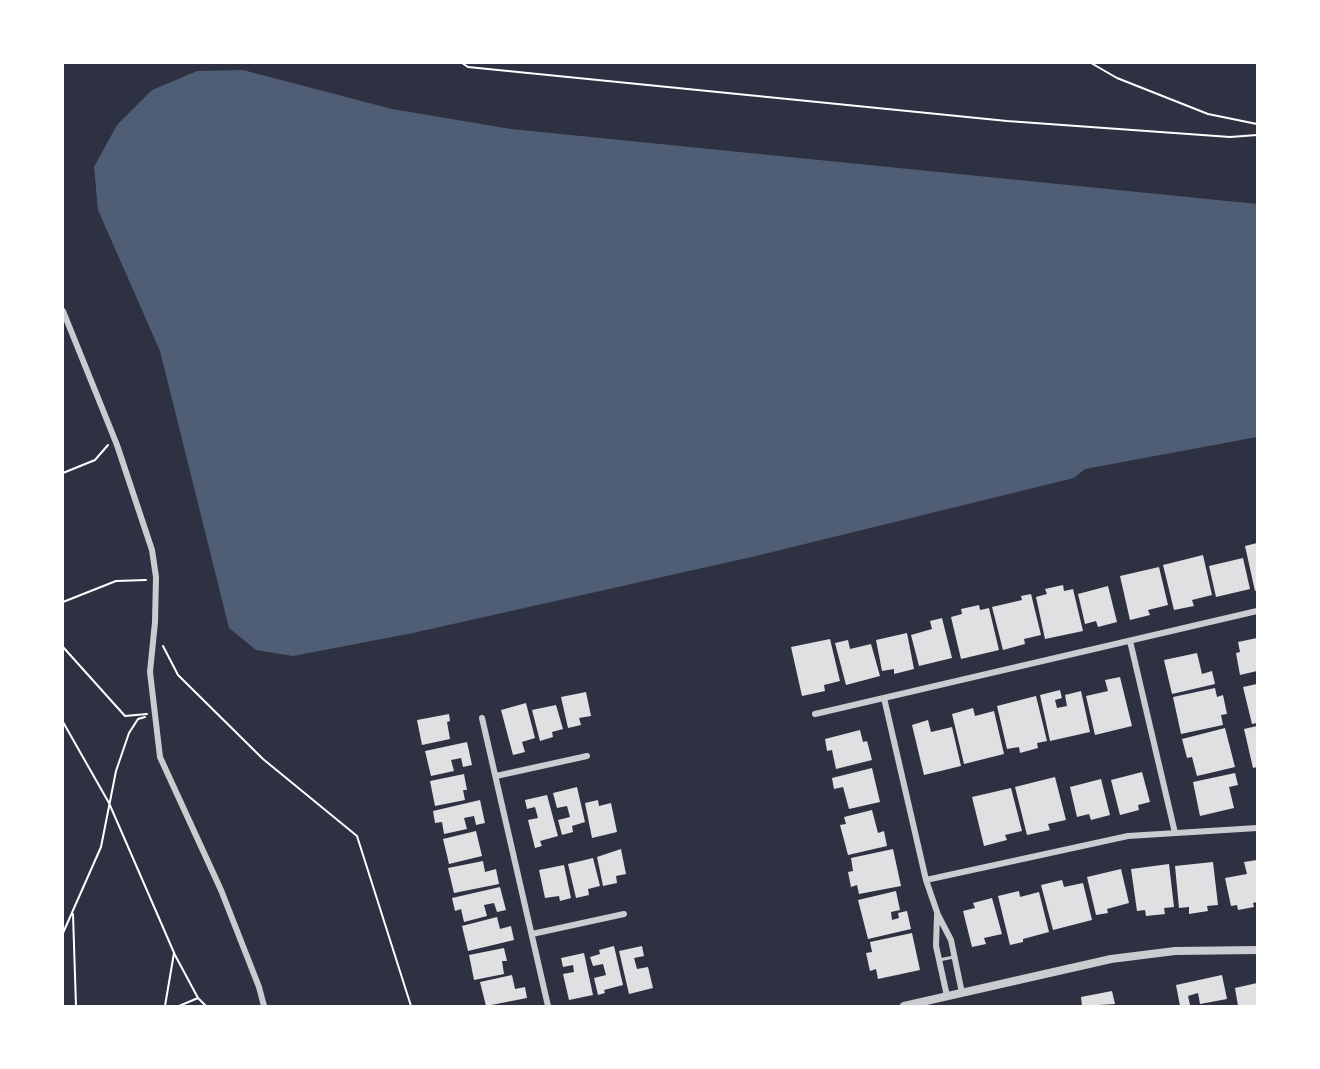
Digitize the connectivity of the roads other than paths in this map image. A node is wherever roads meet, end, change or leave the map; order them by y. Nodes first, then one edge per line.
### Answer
1 (63, 311) edge
2 (1257, 611) edge
3 (1130, 641) junction
4 (884, 698) junction
5 (815, 714) dead end
6 (482, 718) dead end
7 (587, 756) dead end
8 (496, 776) junction
9 (1257, 828) edge
10 (1175, 834) junction
11 (926, 880) junction
12 (624, 914) dead end
13 (938, 915) junction
14 (532, 934) junction
15 (1257, 950) edge
16 (954, 957) junction
17 (939, 960) junction
18 (962, 993) junction
19 (947, 996) junction
20 (264, 1006) edge
21 (548, 1006) edge
22 (904, 1006) edge

1 - 20 street
2 - 3 street
3 - 4 street
3 - 10 street
4 - 5 street
4 - 11 street
6 - 8 street
7 - 8 street
8 - 14 street
9 - 10 street
10 - 11 street
11 - 13 street
12 - 14 street
13 - 16 street
13 - 17 street
14 - 21 street
15 - 18 street
16 - 17 lane
16 - 18 street
17 - 19 street
18 - 19 street
19 - 22 street

